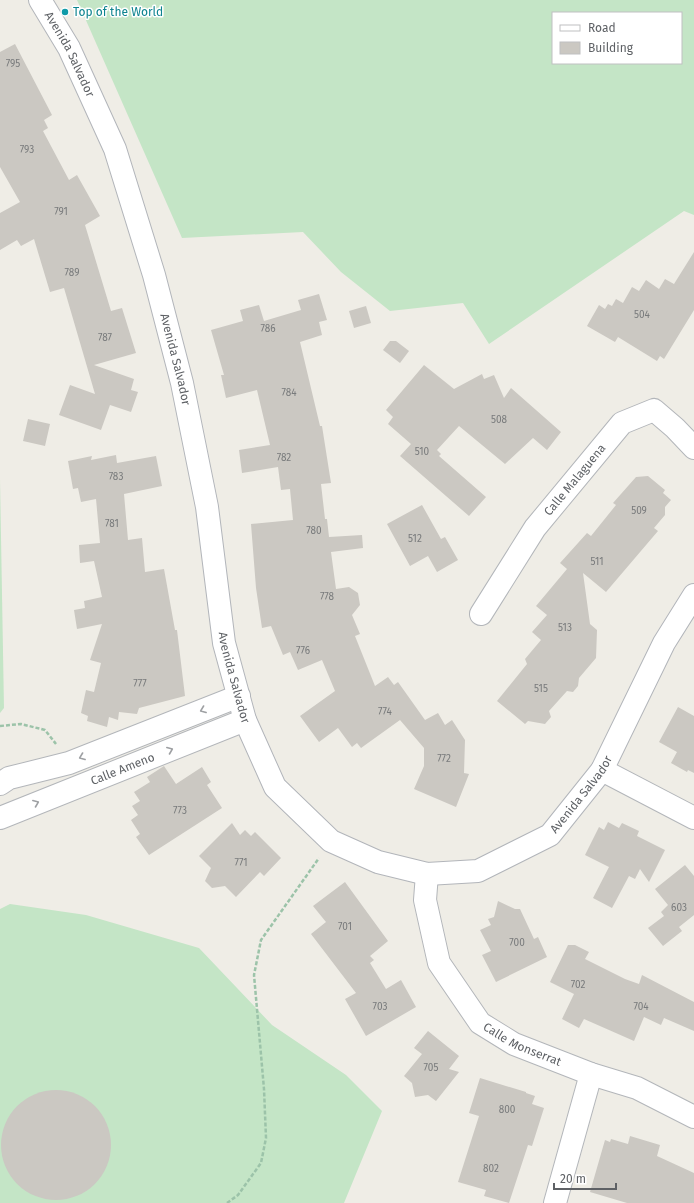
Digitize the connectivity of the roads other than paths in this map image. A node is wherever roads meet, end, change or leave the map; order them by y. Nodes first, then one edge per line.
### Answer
1 (40, 0) edge
2 (694, 448) edge
3 (694, 595) edge
4 (480, 614) dead end
5 (239, 696) junction
6 (246, 720) junction
7 (602, 770) junction
8 (0, 784) edge
9 (0, 818) edge
10 (694, 818) edge
11 (427, 874) junction
12 (591, 1074) junction
13 (694, 1116) edge
14 (555, 1203) edge

1 - 5 street, Avenida Salvador
2 - 4 street, Calle Malaguena
3 - 7 street, Avenida Salvador
5 - 6 street, Avenida Salvador
5 -> 8 street
9 -> 6 street, Calle Ameno
6 - 11 street, Avenida Salvador
7 - 10 street
7 - 11 street, Avenida Salvador
11 - 12 street, Calle Monserrat
12 - 13 street, Calle Monserrat
12 - 14 street

